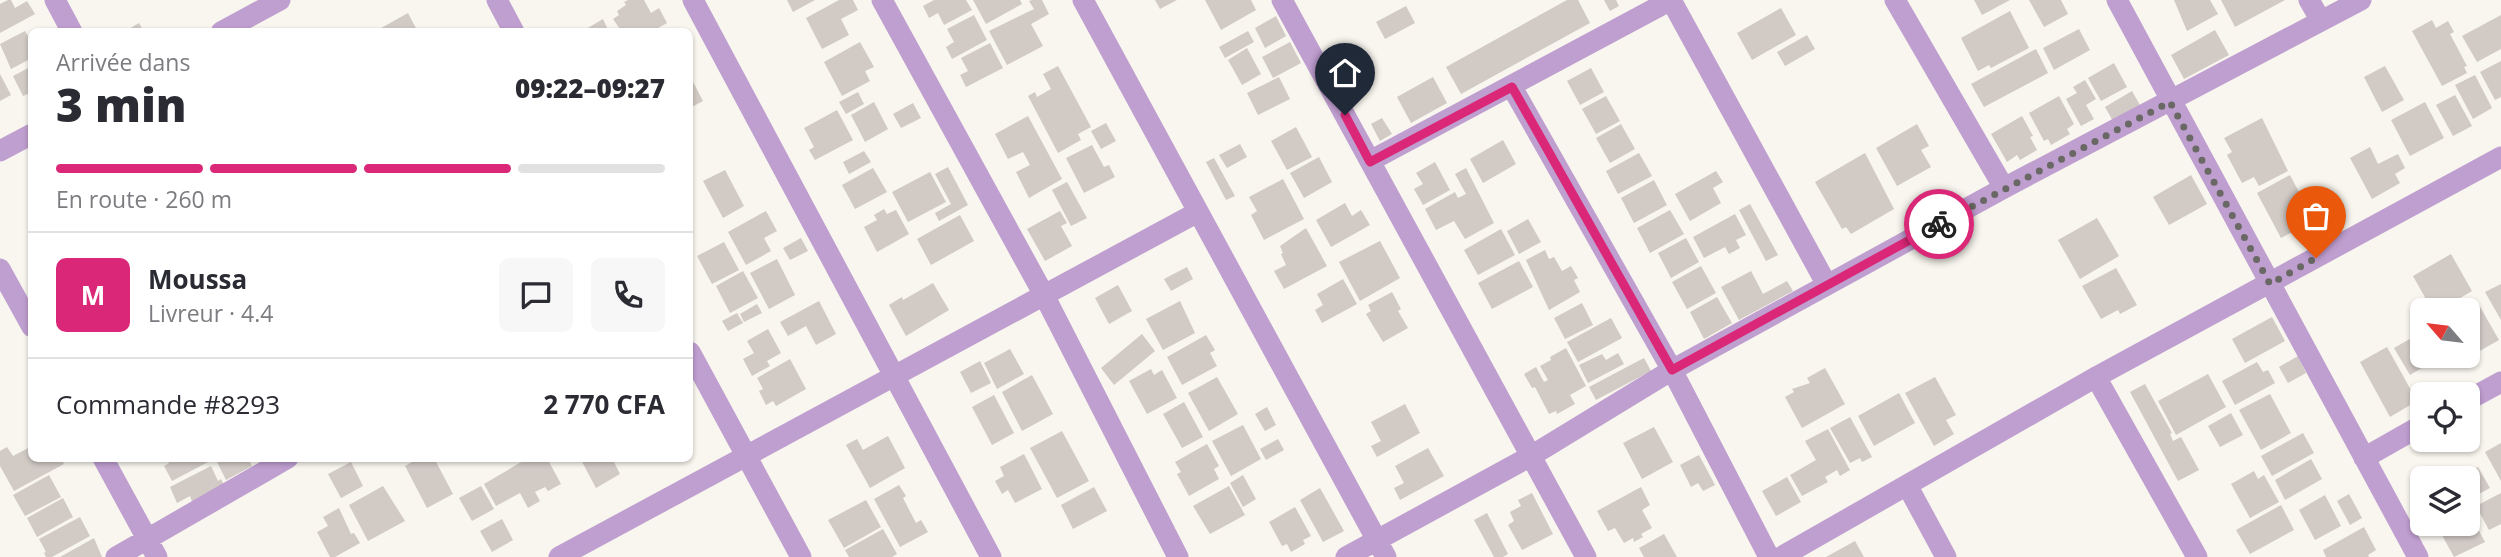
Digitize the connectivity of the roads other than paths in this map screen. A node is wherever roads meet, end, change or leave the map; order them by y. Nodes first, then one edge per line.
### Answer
1 (55, 0) edge
2 (280, 0) edge
3 (497, 0) edge
4 (693, 0) edge
5 (882, 0) edge
6 (1083, 0) edge
7 (1282, 0) edge
8 (1671, 0) edge
9 (1895, 0) edge
10 (2117, 0) edge
11 (2309, 0) edge
12 (2361, 0) edge
13 (2321, 21) junction
14 (250, 25) edge
15 (70, 28) edge
16 (512, 28) edge
17 (1512, 87) junction
18 (2170, 102) junction
19 (28, 136) edge
20 (0, 151) edge
21 (2501, 157) edge
22 (1370, 162) junction
23 (2004, 188) junction
24 (1198, 212) junction
25 (0, 269) edge
26 (2270, 284) junction
27 (1827, 285) junction
28 (1044, 295) junction
29 (28, 320) edge
30 (693, 358) edge
31 (1672, 370) junction
32 (895, 375) junction
33 (2096, 377) junction
34 (2501, 382) edge
35 (2480, 393) edge
36 (2410, 432) edge
37 (1531, 456) junction
38 (745, 457) junction
39 (2364, 458) junction
40 (105, 462) edge
41 (282, 462) edge
42 (1907, 485) junction
43 (152, 549) edge
44 (1381, 549) edge
45 (116, 557) edge
46 (559, 557) edge
47 (801, 557) edge
48 (991, 557) edge
49 (1178, 557) edge
50 (1346, 557) edge
51 (1586, 557) edge
52 (1769, 557) edge
53 (1780, 557) edge
54 (1946, 557) edge
55 (2197, 557) edge
56 (2417, 557) edge

1 - 15 street
2 - 14 street
3 - 16 street
4 - 32 street
5 - 28 street
6 - 24 street
7 - 22 street
8 - 17 street
8 - 27 street
9 - 23 street
10 - 18 street
11 - 13 street
12 - 13 street
13 - 18 street
17 - 22 street
17 - 31 street
18 - 23 street
18 - 26 street
19 - 20 street
21 - 26 street
22 - 37 street
23 - 27 street
24 - 28 street
24 - 44 street
25 - 29 street
26 - 33 street
26 - 39 street
27 - 31 street
28 - 32 street
28 - 49 street
30 - 38 street
31 - 37 street
31 - 52 street
32 - 38 street
32 - 48 street
33 - 42 street
33 - 55 street
34 - 35 street
36 - 39 street
37 - 44 street
37 - 51 street
38 - 46 street
38 - 47 street
39 - 56 street
40 - 43 street
41 - 43 street
42 - 53 street
42 - 54 street
43 - 45 street
44 - 50 street

